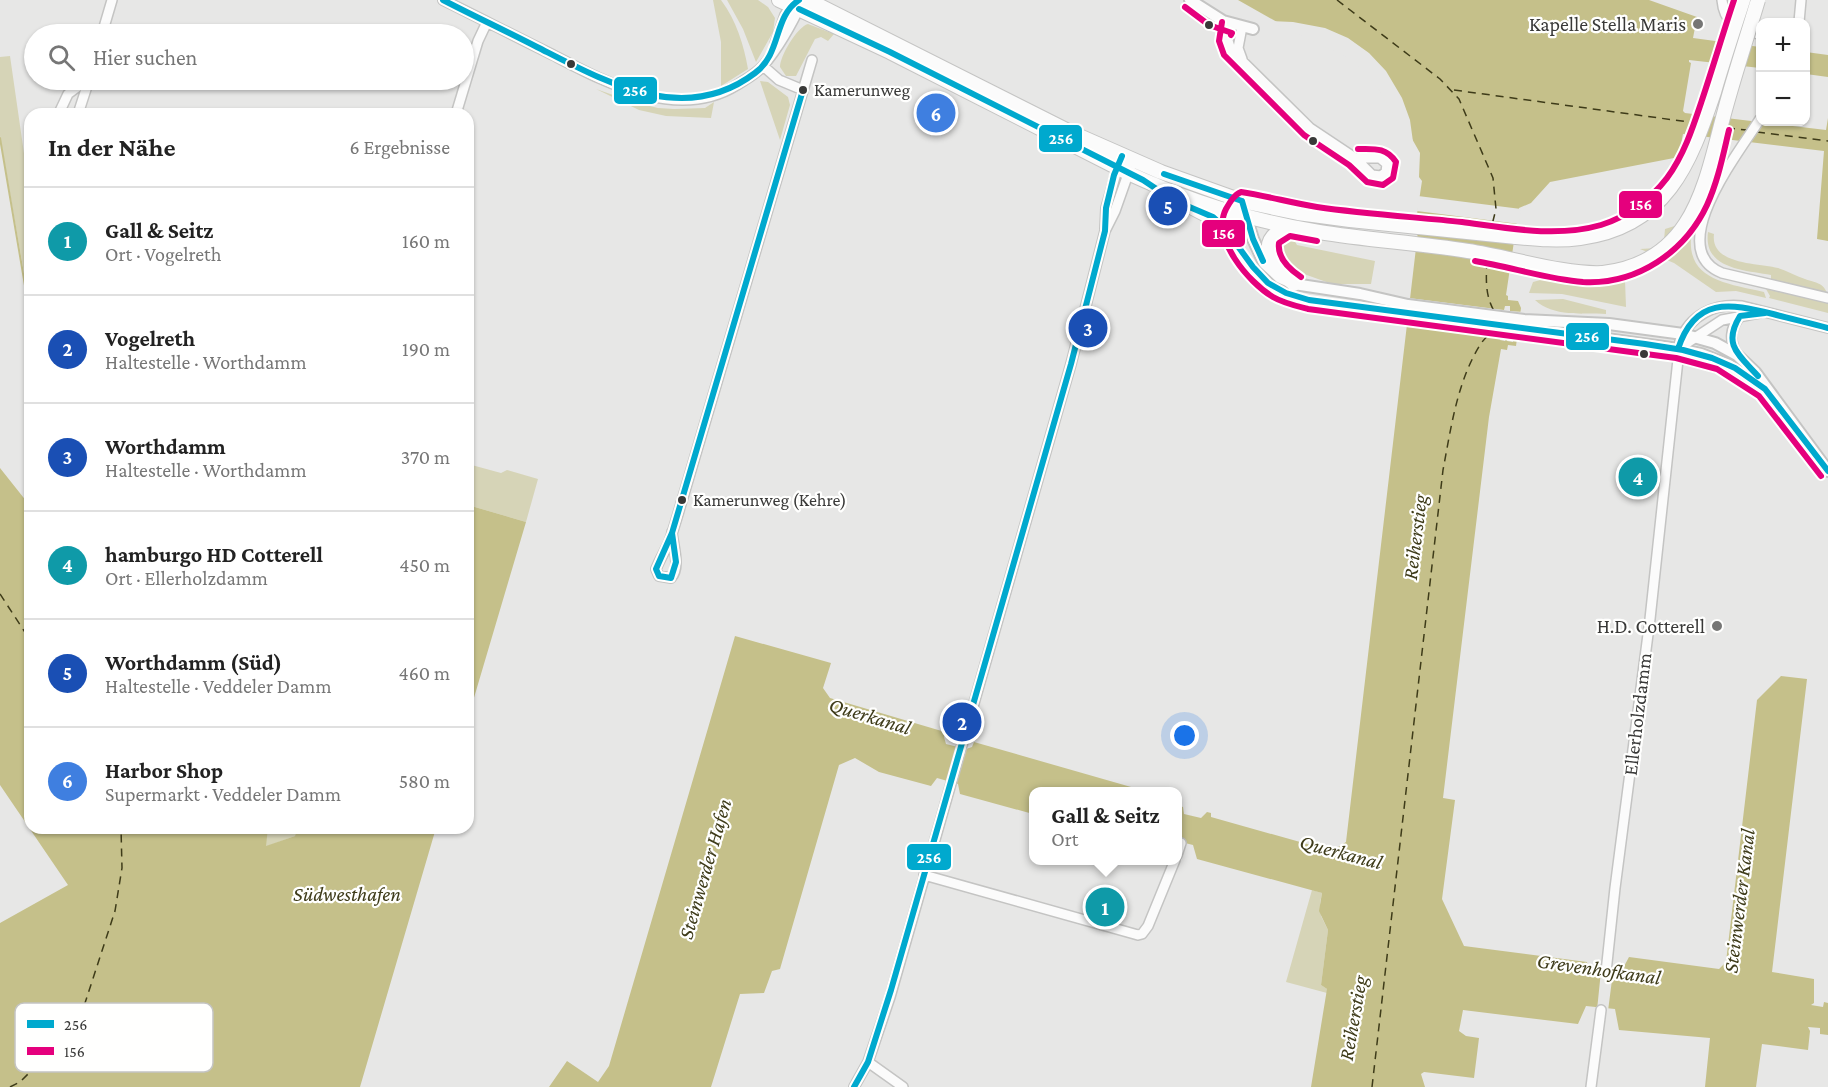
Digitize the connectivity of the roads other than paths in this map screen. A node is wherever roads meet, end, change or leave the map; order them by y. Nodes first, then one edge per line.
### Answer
1 (112, 0) edge
2 (443, 0) edge
3 (1190, 0) edge
4 (1722, 0) edge
5 (1743, 0) edge
6 (1758, 0) edge
7 (1802, 0) edge
8 (796, 2) edge
9 (1800, 18) edge
10 (487, 22) junction
11 (105, 24) edge
12 (1231, 24) junction
13 (1247, 28) joint
14 (1756, 33) edge
15 (474, 54) edge
16 (1242, 59) junction
17 (812, 60) dead end
18 (763, 66) junction
19 (74, 90) edge
20 (85, 90) edge
21 (463, 90) edge
22 (802, 90) junction
23 (61, 108) edge
24 (80, 108) edge
25 (458, 108) edge
26 (1756, 126) edge
27 (1355, 158) dead end
28 (1125, 164) junction
29 (1143, 180) junction
30 (1241, 210) junction
31 (1288, 226) junction
32 (1236, 243) joint
33 (1294, 284) junction
34 (1828, 298) edge
35 (1765, 313) junction
36 (1740, 316) junction
37 (1828, 328) edge
38 (1556, 332) dead end
39 (1683, 334) junction
40 (1696, 336) junction
41 (1680, 349) junction
42 (1737, 355) junction
43 (1765, 389) junction
44 (1828, 471) edge
45 (672, 532) dead end
46 (1173, 865) edge
47 (924, 875) junction
48 (1606, 972) dead end
49 (1601, 1010) dead end
50 (868, 1062) junction
51 (854, 1087) edge
52 (903, 1087) edge
53 (1591, 1087) edge

1 - 11 street
2 - 10 street
3 - 12 street
4 - 14 street
5 - 30 main road, bridge
6 - 31 main road, bridge
7 - 9 street
8 - 18 street
8 - 28 main road
10 - 15 street
10 - 18 street
12 - 13 street
12 - 16 street
13 - 16 street
16 - 27 street
17 - 22 street
18 - 22 street
19 - 23 street
20 - 24 street
21 - 25 street
22 - 45 street
26 - 34 street
28 - 29 main road
28 - 30 main road
28 - 47 street
29 - 30 main road
29 - 32 main road
30 - 31 main road
30 - 32 street
30 - 33 street
31 - 33 main road
33 - 39 street
35 - 36 street
35 - 37 street
35 - 39 street
36 - 40 street
36 - 42 street
38 - 41 street
39 - 40 street
39 - 41 street, Ellerholzdamm
40 - 41 street
40 - 42 street
41 - 43 street
41 - 48 street, Ellerholzdamm
42 - 43 street
43 - 44 street
46 - 47 street
47 - 50 street
49 - 53 street
50 - 51 street
50 - 52 street

